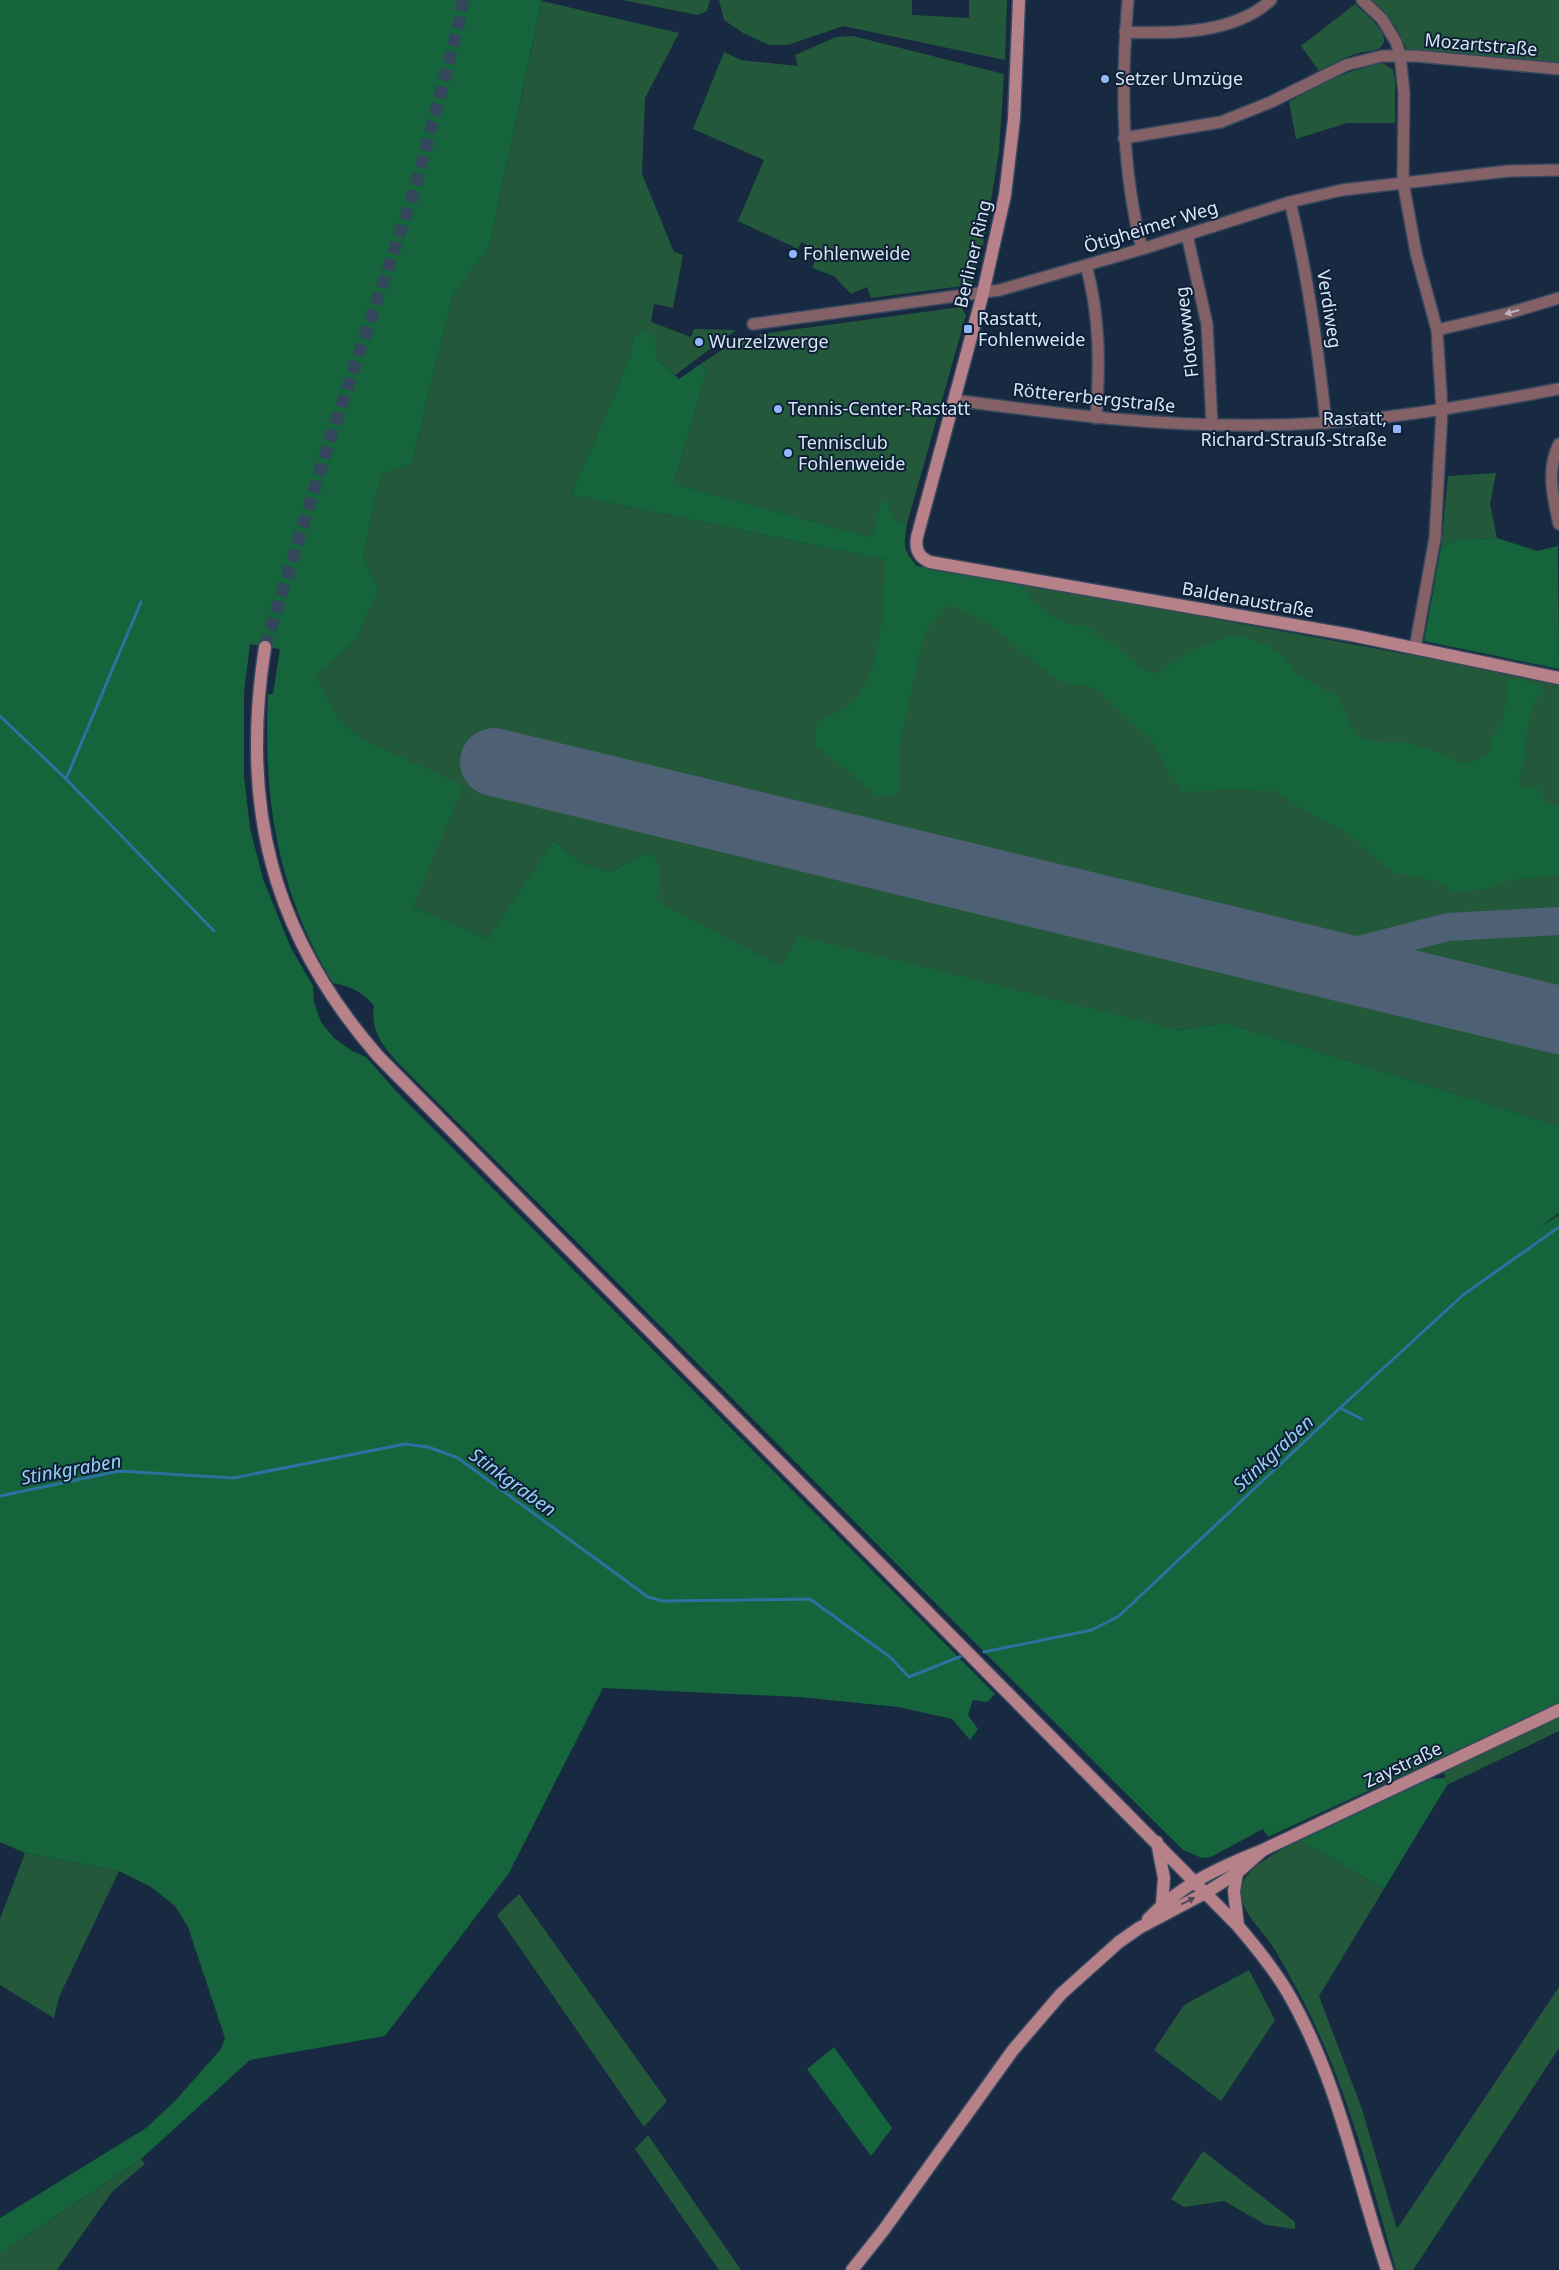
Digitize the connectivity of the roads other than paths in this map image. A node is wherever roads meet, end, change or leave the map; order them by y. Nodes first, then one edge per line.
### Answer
1 (1018, 0) edge
2 (1128, 0) edge
3 (1271, 0) edge
4 (1362, 0) edge
5 (1125, 32) junction
6 (1400, 56) junction
7 (1559, 69) edge
8 (1124, 138) junction
9 (1559, 170) edge
10 (1403, 182) junction
11 (1290, 202) junction
12 (1187, 235) junction
13 (1142, 249) junction
14 (1086, 265) junction
15 (983, 294) junction
16 (1559, 298) edge
17 (752, 324) dead end
18 (1437, 330) junction
19 (1559, 389) edge
20 (954, 400) junction
21 (1442, 410) junction
22 (1096, 418) junction
23 (1326, 423) junction
24 (1212, 425) junction
25 (1559, 444) edge
26 (1559, 524) edge
27 (930, 562) joint
28 (265, 647) tunnel mouth
29 (1415, 648) junction
30 (1559, 678) edge
31 (1559, 1710) edge
32 (1157, 1842) junction
33 (1263, 1850) junction
34 (1237, 1873) junction
35 (1195, 1880) junction
36 (1207, 1892) junction
37 (1162, 1904) junction
38 (1238, 1926) junction
39 (1139, 1928) junction
40 (852, 2270) edge
41 (1387, 2270) edge

1 - 15 street, Berliner Ring
2 - 5 street
3 - 5 street
4 - 6 street
5 - 8 street
6 - 7 street, Mozartstraße
6 - 8 street, Mozartstraße
6 - 10 street
8 - 13 street
9 - 10 street, Ötigheimer Weg
10 - 11 street, Ötigheimer Weg
10 - 18 street
11 - 12 street, Ötigheimer Weg
11 - 23 street, Verdiweg
12 - 13 street, Ötigheimer Weg
12 - 24 street, Flotowweg
13 - 14 street, Ötigheimer Weg
14 - 15 street, Ötigheimer Weg
14 - 22 street
15 - 17 street, Ötigheimer Weg
15 - 20 street, Berliner Ring
16 -> 18 street
18 - 21 street
19 - 21 street, Röttererbergstraße
20 - 22 street, Röttererbergstraße
20 - 27 street, Berliner Ring
21 - 23 street, Röttererbergstraße
21 - 29 street
22 - 24 street, Röttererbergstraße
23 - 24 street, Röttererbergstraße
25 - 26 street
27 - 29 street, Baldenaustraße
28 - 32 street
29 - 30 street, Baldenaustraße
31 - 33 street, Zaystraße
32 - 35 street
32 - 37 street
33 - 34 street, Zaystraße
33 - 35 street, Zaystraße
34 - 36 street, Zaystraße
34 - 38 street
35 - 36 street
35 - 37 street, Zaystraße
36 - 38 street
39 -> 36 street, Zaystraße
37 - 39 street, Zaystraße
38 - 41 street
39 - 40 street

